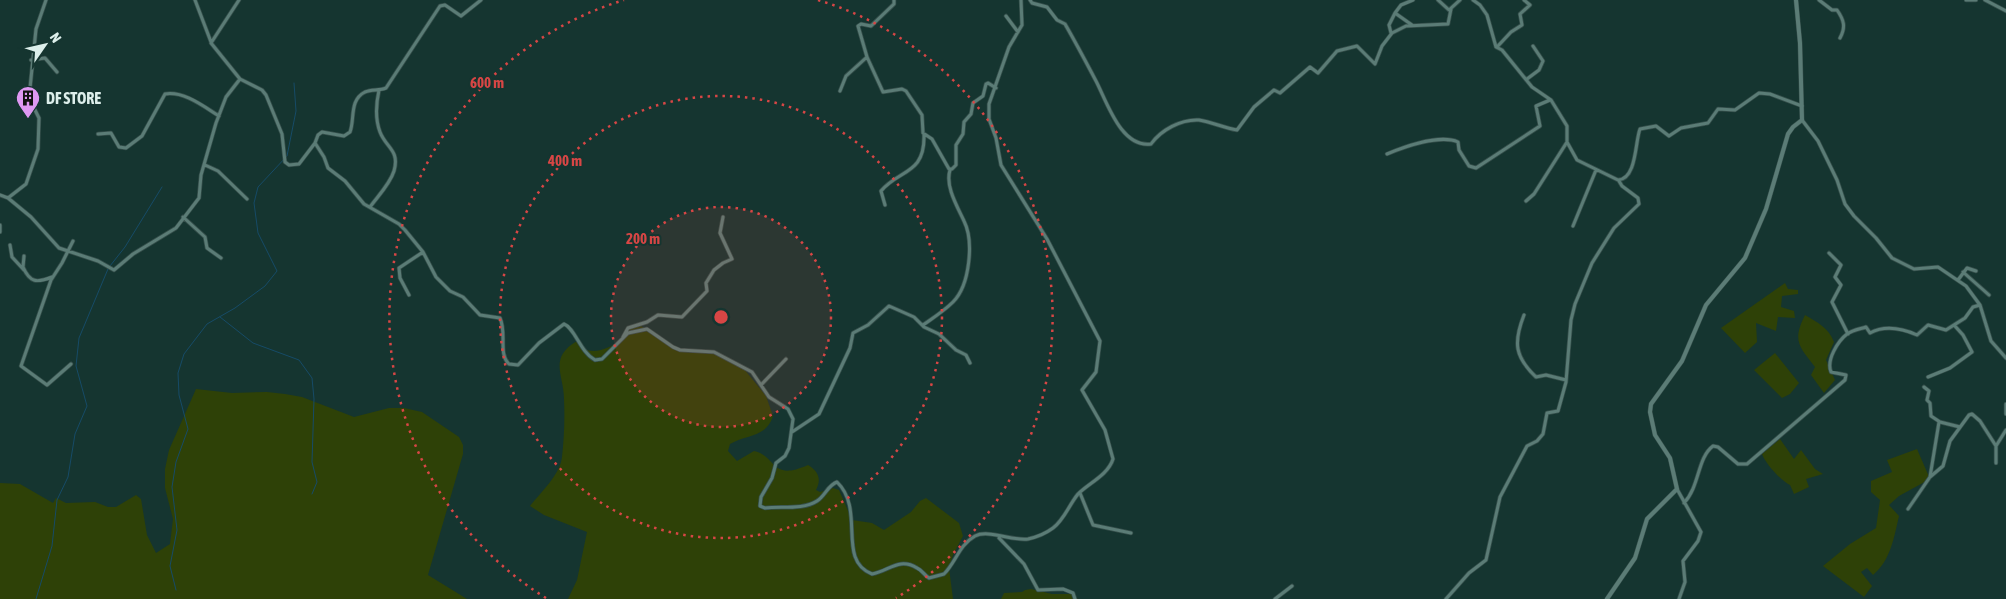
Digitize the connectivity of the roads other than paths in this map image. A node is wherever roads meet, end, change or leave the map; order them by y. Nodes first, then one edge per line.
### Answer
1 (46, 0) edge
2 (195, 0) edge
3 (239, 0) edge
4 (894, 0) edge
5 (1021, 0) edge
6 (1030, 0) edge
7 (1413, 0) edge
8 (1438, 0) edge
9 (1460, 0) edge
10 (1473, 0) edge
11 (1524, 0) edge
12 (1796, 0) edge
13 (1819, 0) edge
14 (1966, 0) edge
15 (1976, 0) edge
16 (1986, 0) edge
17 (479, 1) edge
18 (1451, 10) junction
19 (2006, 11) edge
20 (1395, 13) junction
21 (1006, 16) dead end
22 (1412, 25) junction
23 (1018, 32) junction
24 (1391, 33) junction
25 (1840, 38) dead end
26 (211, 43) junction
27 (1534, 46) dead end
28 (1497, 48) junction
29 (867, 57) junction
30 (32, 60) junction
31 (57, 72) dead end
32 (240, 79) junction
33 (1527, 80) junction
34 (996, 88) junction
35 (379, 90) junction
36 (840, 91) dead end
37 (1551, 100) junction
38 (1802, 106) junction
39 (219, 116) junction
40 (1802, 120) junction
41 (98, 134) dead end
42 (924, 134) junction
43 (1567, 142) junction
44 (315, 143) junction
45 (1387, 154) dead end
46 (205, 165) junction
47 (950, 170) junction
48 (1596, 170) junction
49 (1620, 181) junction
50 (0, 195) edge
51 (8, 198) junction
52 (247, 199) dead end
53 (1526, 200) dead end
54 (885, 205) dead end
55 (370, 206) junction
56 (184, 217) junction
57 (723, 217) dead end
58 (0, 225) edge
59 (1573, 226) dead end
60 (0, 232) edge
61 (73, 241) dead end
62 (10, 246) dead end
63 (68, 252) junction
64 (423, 252) junction
65 (1829, 253) dead end
66 (24, 256) dead end
67 (221, 258) dead end
68 (24, 270) junction
69 (1976, 271) dead end
70 (1963, 272) junction
71 (52, 277) junction
72 (1958, 280) junction
73 (409, 295) dead end
74 (1989, 295) dead end
75 (1980, 305) junction
76 (1524, 315) dead end
77 (923, 325) junction
78 (1954, 325) junction
79 (1848, 334) junction
80 (621, 340) junction
81 (2006, 358) edge
82 (786, 360) dead end
83 (970, 363) dead end
84 (71, 364) dead end
85 (1928, 377) dead end
86 (1566, 380) junction
87 (761, 385) junction
88 (1924, 387) dead end
89 (2006, 404) edge
90 (2006, 414) edge
91 (1937, 421) junction
92 (1960, 427) junction
93 (2006, 430) edge
94 (792, 432) junction
95 (1996, 446) junction
96 (1996, 463) dead end
97 (1930, 477) junction
98 (1677, 489) junction
99 (1080, 492) junction
100 (1684, 503) junction
101 (1908, 510) dead end
102 (1132, 533) dead end
103 (998, 537) junction
104 (1292, 586) dead end
105 (1075, 599) edge
106 (1274, 599) edge
107 (1446, 599) edge
108 (1607, 599) edge
109 (1679, 599) edge

1 - 30 street
2 - 26 street
3 - 26 street
4 - 29 street
5 - 23 street
6 - 24 street
7 - 20 street
8 - 18 street
9 - 18 street
10 - 28 street
11 - 28 street
12 - 38 street
13 - 25 street
14 - 15 street
16 - 19 street
17 - 35 street
18 - 22 street
20 - 22 street
20 - 24 street
21 - 23 street
22 - 24 street
23 - 34 street
26 - 32 street
27 - 33 street
28 - 33 street
29 - 36 street
29 - 42 street
30 - 31 street
30 - 51 street
32 - 39 street
32 - 44 street
33 - 37 street
34 - 47 street
34 - 99 street
35 - 44 street
35 - 55 street
37 - 43 street
37 - 45 street
38 - 40 street
38 - 49 street
39 - 41 street
39 - 46 street
40 - 72 street
40 - 98 street
42 - 47 street
42 - 54 street
43 - 48 street
43 - 53 street
44 - 55 street
46 - 52 street
46 - 56 street
47 - 77 street
48 - 49 street
48 - 59 street
49 - 86 street
50 - 51 street
51 - 63 street
55 - 64 street
56 - 63 street
56 - 67 street
57 - 80 street
58 - 60 street
61 - 63 street
62 - 68 street
63 - 71 street
64 - 73 street
64 - 80 street
65 - 79 street
66 - 68 street
68 - 71 street
69 - 70 street
70 - 72 street
70 - 74 street
71 - 84 street
72 - 75 street
75 - 78 street
75 - 81 street
76 - 86 street
77 - 83 street
77 - 94 street
78 - 79 street
78 - 85 street
79 - 100 street
80 - 87 street
82 - 87 street
86 - 107 street
87 - 94 street
88 - 91 street
89 - 90 street
91 - 92 street
91 - 97 street
92 - 95 street
92 - 97 street
93 - 95 street
94 - 103 street
95 - 96 street
97 - 101 street
98 - 100 street
98 - 108 street
99 - 102 street
99 - 103 street
100 - 109 street
103 - 105 street
104 - 106 street

